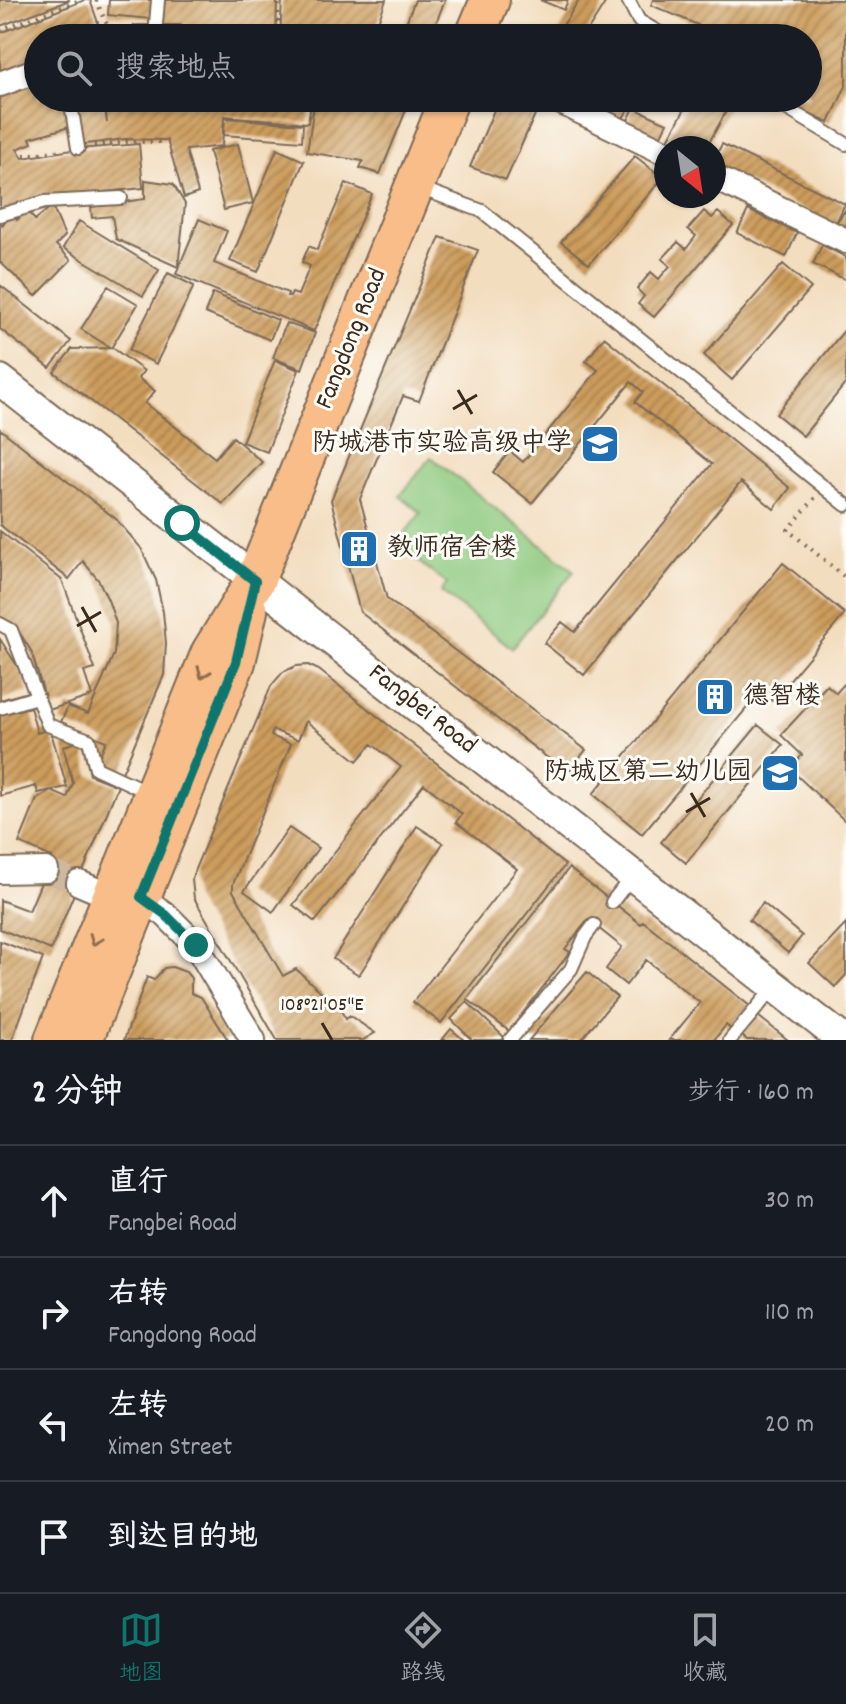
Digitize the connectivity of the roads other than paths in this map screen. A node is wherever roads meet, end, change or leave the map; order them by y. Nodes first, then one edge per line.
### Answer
1 (158, 0) edge
2 (490, 0) edge
3 (628, 0) edge
4 (157, 24) edge
5 (480, 24) edge
6 (644, 24) edge
7 (24, 75) edge
8 (0, 84) edge
9 (72, 112) edge
10 (444, 112) edge
11 (582, 112) edge
12 (792, 112) edge
13 (846, 144) edge
14 (654, 147) edge
15 (78, 148) dead end
16 (726, 183) edge
17 (414, 186) junction
18 (121, 198) dead end
19 (0, 215) edge
20 (846, 241) edge
21 (0, 380) edge
22 (846, 505) edge
23 (255, 581) junction
24 (0, 624) edge
25 (36, 697) junction
26 (0, 708) edge
27 (153, 795) junction
28 (46, 870) tunnel mouth
29 (0, 871) edge
30 (633, 875) junction
31 (110, 892) junction
32 (612, 902) dead end
33 (594, 925) dead end
34 (775, 986) junction
35 (54, 1040) edge
36 (83, 1040) edge
37 (253, 1040) edge
38 (510, 1040) edge
39 (730, 1040) edge
40 (843, 1040) edge

1 - 4 lane
2 - 5 main road
3 - 6 lane
7 - 8 street
9 - 15 lane
10 - 17 main road, Fangdong Road
11 - 14 street
12 - 13 lane
16 - 20 street
17 - 22 lane
17 - 23 main road, Fangdong Road
18 - 19 lane
21 - 23 street, Fangbei Road
23 -> 27 main road, Fangdong Road
23 - 30 street, Fangbei Road
23 - 31 main road, Fangdong Road
24 - 25 lane
25 - 26 lane
25 - 27 lane
27 - 31 main road, Fangdong Road
28 - 29 street
30 - 32 lane
30 - 34 street, Fangbei Road
31 -> 35 main road, Fangdong Road
31 - 36 main road, Fangdong Road
31 - 37 street
33 - 38 lane
34 - 39 lane
34 - 40 street, Fangbei Road

